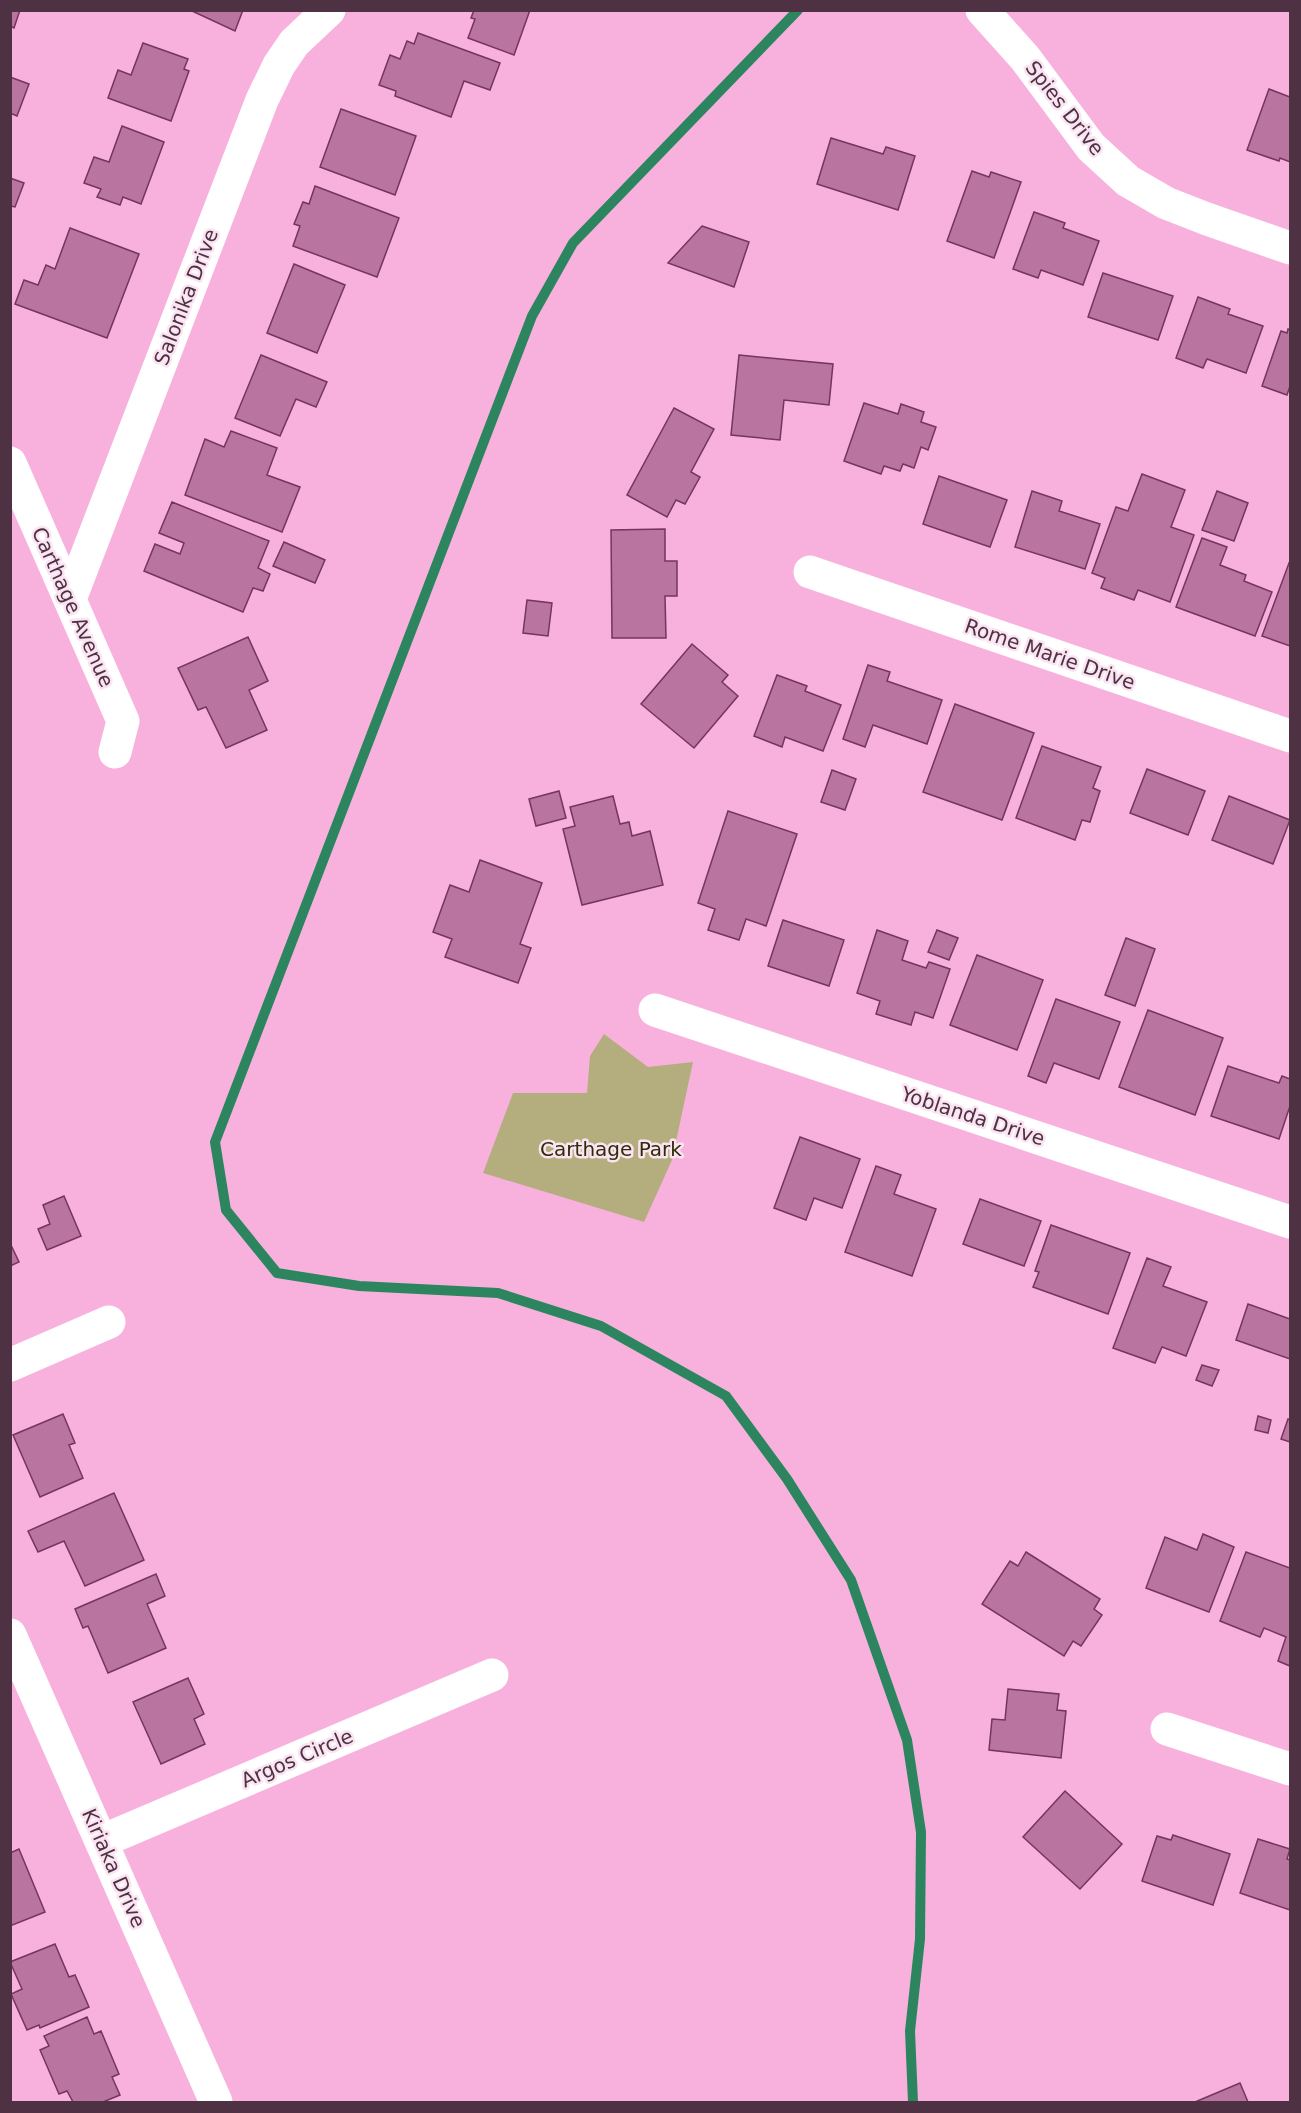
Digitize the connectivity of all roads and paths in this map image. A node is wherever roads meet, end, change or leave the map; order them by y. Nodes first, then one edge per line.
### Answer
1 (329, 10) edge
2 (982, 10) edge
3 (1290, 248) edge
4 (10, 463) edge
5 (810, 572) dead end
6 (70, 599) junction
7 (1290, 736) edge
8 (115, 752) dead end
9 (655, 1010) dead end
10 (1290, 1222) edge
11 (109, 1322) dead end
12 (10, 1365) edge
13 (10, 1635) edge
14 (492, 1676) dead end
15 (1167, 1729) dead end
16 (1290, 1768) edge
17 (102, 1841) junction
18 (216, 2103) edge

1 - 6 street, Salonika Drive
2 - 3 street, Spies Drive
4 - 6 street, Carthage Avenue
5 - 7 street, Rome Marie Drive
6 - 8 street, Carthage Avenue
9 - 10 street, Yoblanda Drive
11 - 12 street
13 - 17 street, Kiriaka Drive
14 - 17 street, Argos Circle
15 - 16 street
17 - 18 street, Kiriaka Drive

